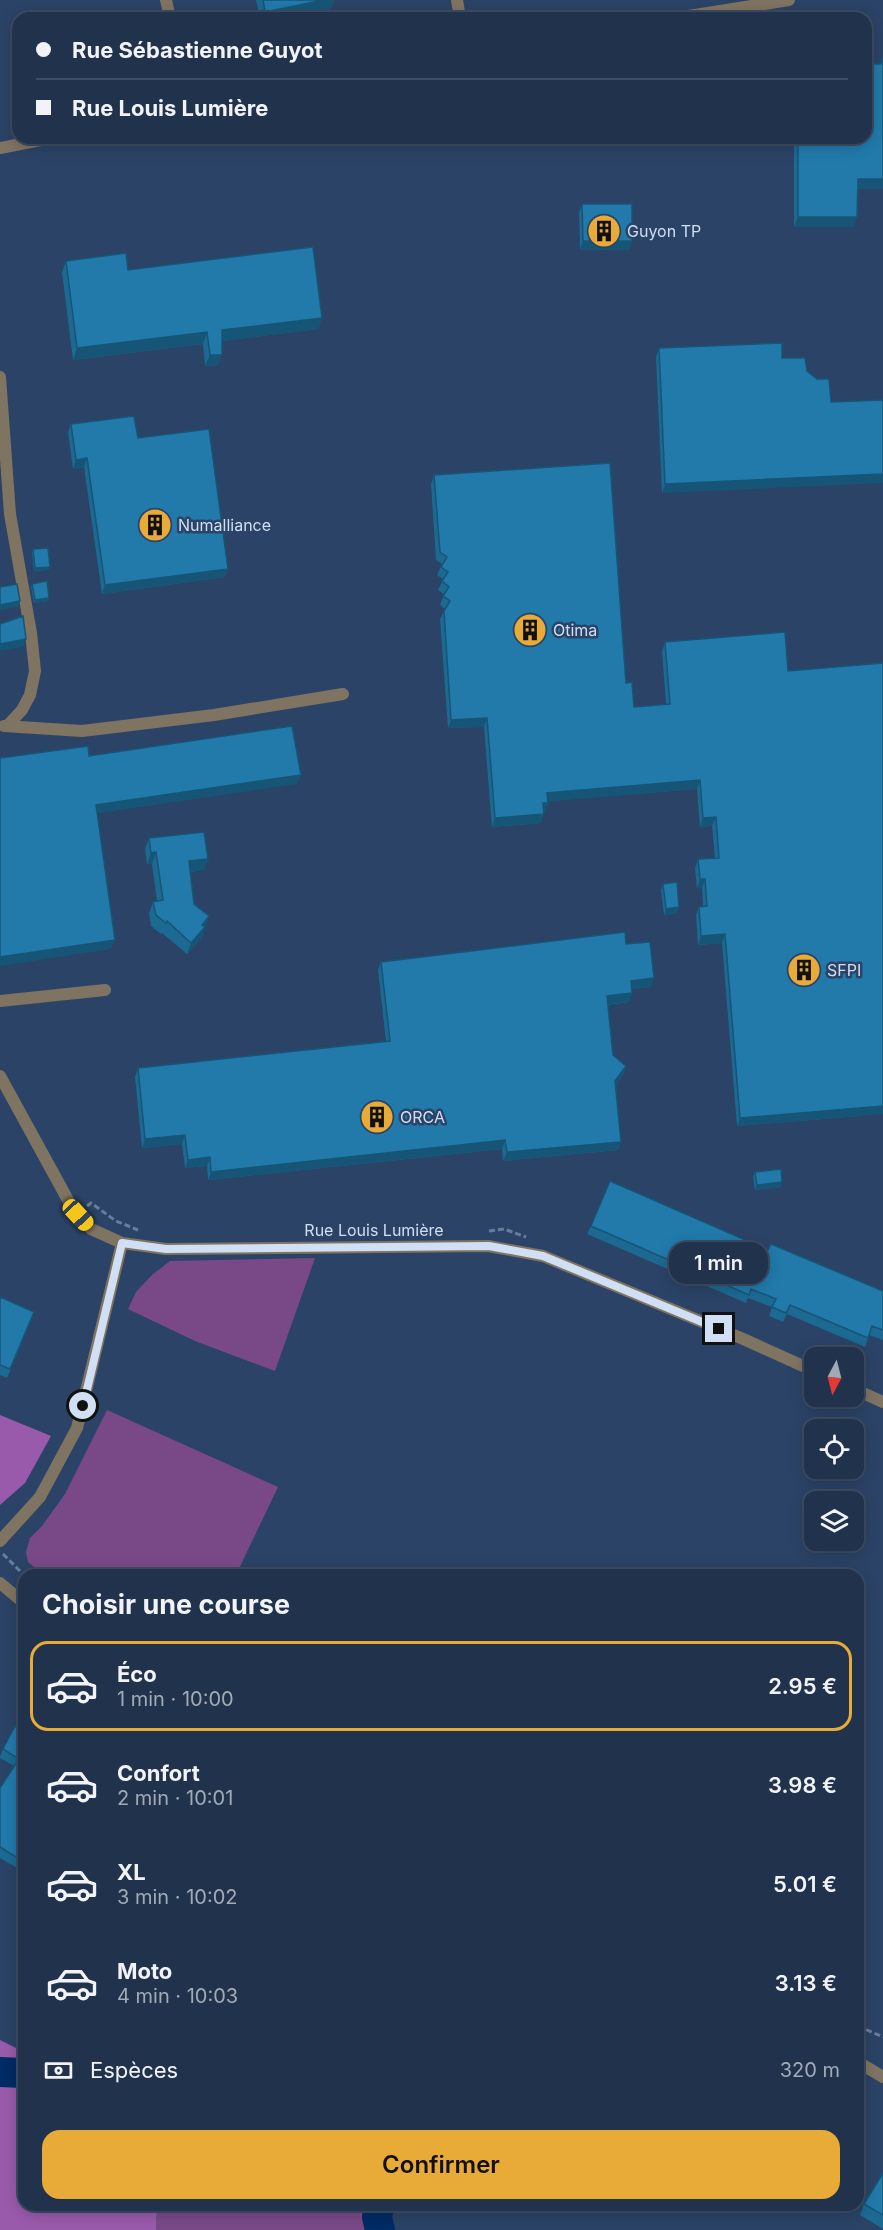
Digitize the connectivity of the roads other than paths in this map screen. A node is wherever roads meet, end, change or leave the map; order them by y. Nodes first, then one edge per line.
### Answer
1 (789, 0) edge
2 (714, 12) edge
3 (20, 144) edge
4 (0, 148) edge
5 (0, 377) edge
6 (343, 694) dead end
7 (4, 726) edge
8 (105, 990) dead end
9 (0, 1001) edge
10 (0, 1076) edge
11 (122, 1243) junction
12 (804, 1366) edge
13 (864, 1393) edge
14 (883, 1402) edge
15 (0, 1541) edge
16 (0, 1583) edge
17 (18, 1598) edge
18 (864, 2066) edge
19 (883, 2077) edge

1 - 2 street
3 - 4 street
5 - 7 street
6 - 7 street
8 - 9 street
10 - 11 street, Rue Louis Lumière
11 - 12 street, Rue Louis Lumière
11 - 15 street
13 - 14 street
16 - 17 street
18 - 19 street

